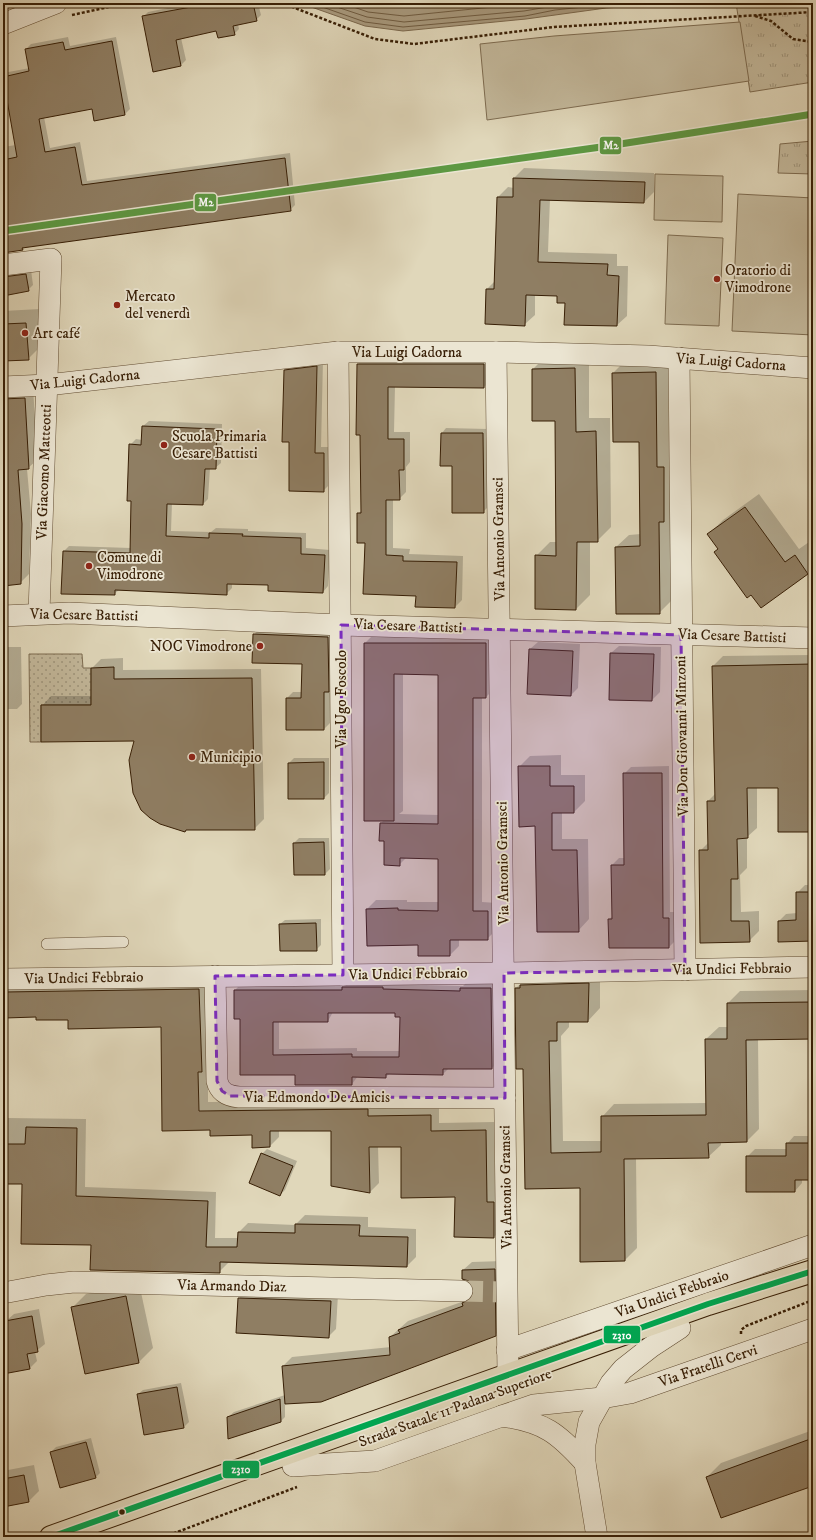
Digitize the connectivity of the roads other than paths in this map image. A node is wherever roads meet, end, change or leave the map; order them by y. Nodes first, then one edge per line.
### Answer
1 (56, 3) edge
2 (3, 24) edge
3 (3, 265) edge
4 (338, 352) junction
5 (496, 352) junction
6 (679, 358) junction
7 (813, 368) edge
8 (47, 385) junction
9 (3, 387) edge
10 (39, 613) junction
11 (3, 616) edge
12 (341, 625) junction
13 (500, 629) junction
14 (681, 634) junction
15 (813, 638) edge
16 (123, 942) dead end
17 (47, 944) dead end
18 (813, 967) edge
19 (685, 970) junction
20 (504, 973) junction
21 (343, 975) junction
22 (215, 976) junction
23 (3, 979) edge
24 (505, 1098) junction
25 (813, 1245) edge
26 (813, 1271) edge
27 (462, 1291) tunnel mouth
28 (3, 1293) edge
29 (680, 1328) junction
30 (813, 1329) edge
31 (508, 1350) junction
32 (508, 1375) junction
33 (602, 1398) junction
34 (502, 1416) junction
35 (585, 1463) junction
36 (292, 1466) junction
37 (51, 1537) edge
38 (95, 1537) edge
39 (597, 1537) edge

1 - 2 street
3 - 8 street, Via Giacomo Matteotti
4 - 5 street, Via Luigi Cadorna
4 - 8 street, Via Luigi Cadorna
4 - 12 street, Via Ugo Foscolo
5 - 6 street, Via Luigi Cadorna
5 - 13 street, Via Antonio Gramsci
6 - 7 street, Via Luigi Cadorna
6 - 14 street, Via Don Giovanni Minzoni
8 - 9 street, Via Luigi Cadorna
8 - 10 street, Via Giacomo Matteotti
10 - 11 street, Via Cesare Battisti
10 - 12 street, Via Cesare Battisti
12 - 13 street, Via Cesare Battisti
12 - 21 street, Via Ugo Foscolo
13 - 14 street, Via Cesare Battisti
13 - 20 street, Via Antonio Gramsci
14 - 15 street, Via Cesare Battisti
14 - 19 street, Via Don Giovanni Minzoni
16 - 17 lane
18 - 19 street, Via Undici Febbraio
19 - 20 street, Via Undici Febbraio
20 - 21 street, Via Undici Febbraio
20 - 24 street, Via Antonio Gramsci
21 - 22 street, Via Undici Febbraio
22 - 23 street, Via Undici Febbraio
22 - 24 street, Via Edmondo De Amicis
24 - 31 street, Via Antonio Gramsci
25 - 31 street, Via Undici Febbraio
26 - 29 main road, Strada Statale 11 Padana Superiore
26 - 32 main road, Strada Statale 11 Padana Superiore
27 - 28 street, Via Armando Diaz
29 - 33 street
29 - 36 main road, Strada Statale 11 Padana Superiore
30 - 33 street, Via Fratelli Cervi
31 - 32 street, Via Antonio Gramsci
32 - 37 main road, Strada Statale 11 Padana Superiore
33 - 34 street, Via Fratelli Cervi
33 - 35 street
34 - 35 street
34 - 36 street, Via Fratelli Cervi
35 - 39 street
36 - 38 main road, Strada Statale 11 Padana Superiore

